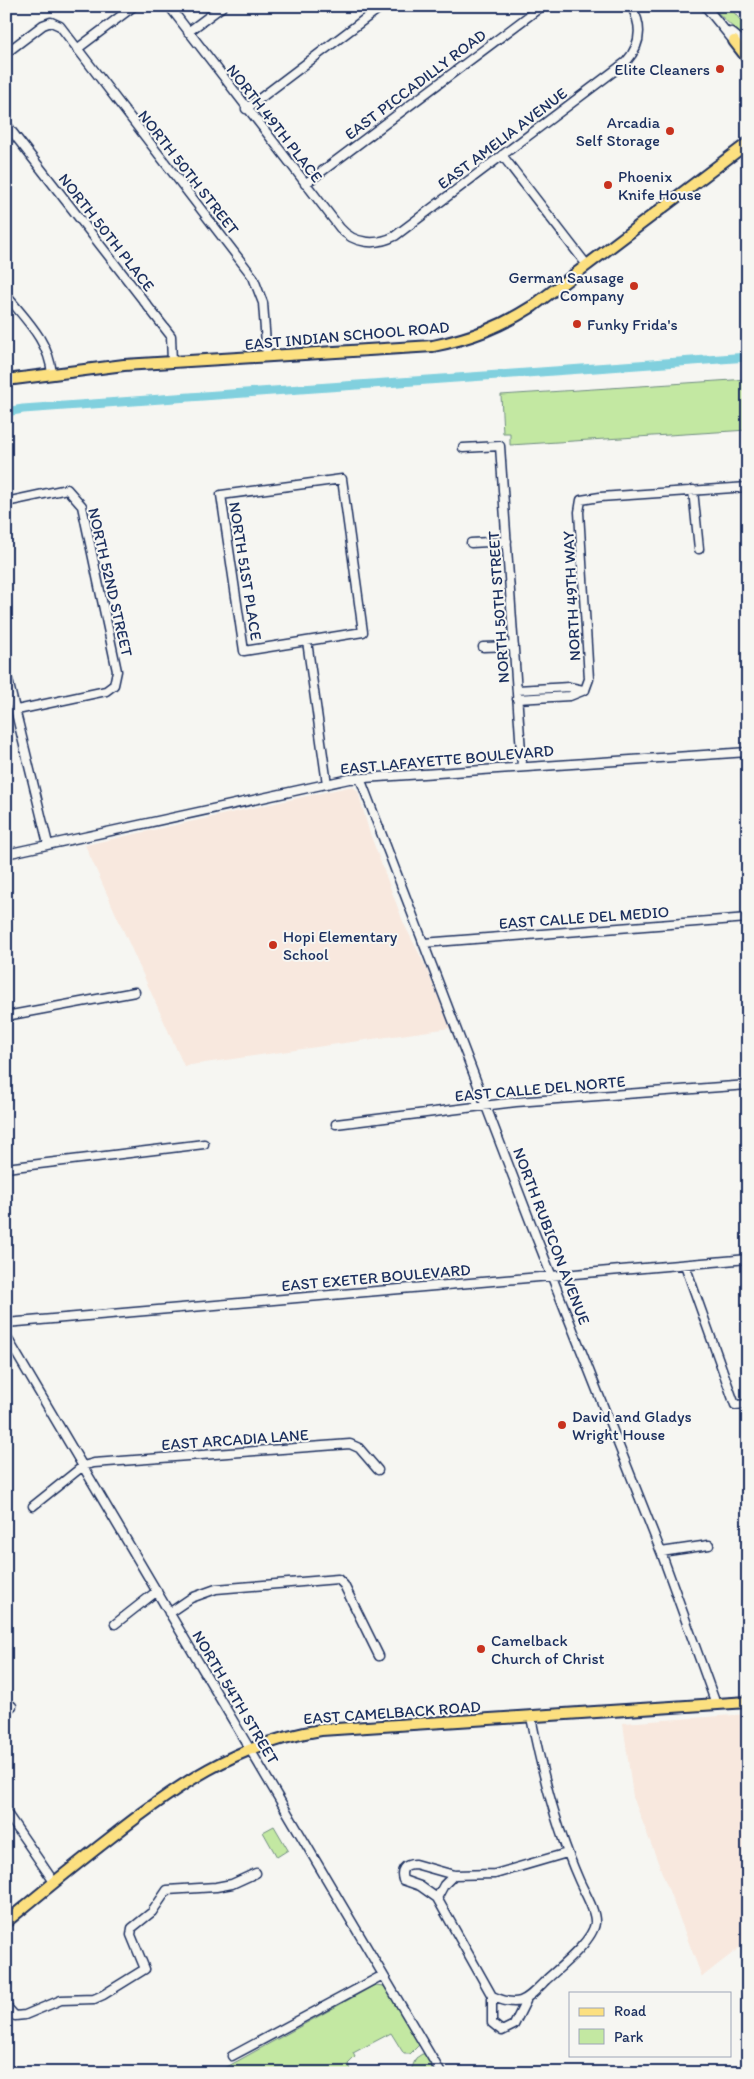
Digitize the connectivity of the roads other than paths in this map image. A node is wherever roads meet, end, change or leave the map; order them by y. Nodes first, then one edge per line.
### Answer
1 (134, 6) edge
2 (169, 6) edge
3 (223, 6) edge
4 (382, 6) edge
5 (542, 6) edge
6 (631, 6) edge
7 (705, 6) edge
8 (723, 27) junction
9 (188, 32) junction
10 (734, 41) junction
11 (748, 46) edge
12 (77, 50) junction
13 (6, 53) edge
14 (748, 55) edge
15 (748, 59) edge
16 (246, 109) junction
17 (6, 124) edge
18 (748, 143) edge
19 (502, 155) junction
20 (304, 184) junction
21 (371, 243) joint
22 (587, 265) junction
23 (6, 295) edge
24 (267, 357) junction
25 (172, 362) junction
26 (52, 374) junction
27 (6, 380) edge
28 (463, 448) dead end
29 (748, 487) edge
30 (693, 490) junction
31 (6, 502) edge
32 (508, 541) junction
33 (471, 544) dead end
34 (700, 548) dead end
35 (307, 640) junction
36 (514, 646) junction
37 (483, 648) dead end
38 (6, 672) edge
39 (548, 688) junction
40 (517, 690) junction
41 (585, 690) junction
42 (549, 697) junction
43 (517, 699) junction
44 (17, 710) junction
45 (748, 752) edge
46 (522, 766) junction
47 (360, 778) junction
48 (327, 784) junction
49 (48, 844) junction
50 (6, 854) edge
51 (748, 918) edge
52 (423, 943) junction
53 (135, 992) dead end
54 (6, 1016) edge
55 (748, 1085) edge
56 (487, 1105) junction
57 (336, 1124) dead end
58 (204, 1144) dead end
59 (6, 1168) edge
60 (748, 1259) edge
61 (685, 1265) junction
62 (552, 1276) junction
63 (6, 1323) edge
64 (6, 1336) edge
65 (748, 1404) edge
66 (83, 1466) junction
67 (378, 1470) dead end
68 (33, 1506) dead end
69 (709, 1545) dead end
70 (661, 1552) junction
71 (156, 1592) junction
72 (169, 1612) junction
73 (115, 1624) dead end
74 (379, 1656) dead end
75 (748, 1702) edge
76 (716, 1704) junction
77 (531, 1717) junction
78 (249, 1748) junction
79 (6, 1812) edge
80 (567, 1853) junction
81 (256, 1873) dead end
82 (454, 1875) junction
83 (54, 1882) junction
84 (437, 1898) junction
85 (6, 1922) edge
86 (383, 1975) junction
87 (492, 1996) junction
88 (526, 2001) junction
89 (6, 2006) edge
90 (232, 2056) dead end
91 (441, 2073) edge

1 - 12 street
2 - 9 street, NORTH 49TH PLACE
3 - 9 street
4 - 16 street
5 - 20 street, EAST PICCADILLY ROAD
6 - 19 street, EAST AMELIA AVENUE
7 - 8 street
8 - 10 street
8 - 11 street
9 - 16 street, NORTH 49TH PLACE
10 - 14 street
10 - 15 main road
12 - 13 street, NORTH 50TH STREET
12 - 24 street, NORTH 50TH STREET
16 - 20 street, NORTH 49TH PLACE
17 - 25 street, NORTH 50TH PLACE
18 - 22 main road, EAST INDIAN SCHOOL ROAD
19 - 21 street, EAST AMELIA AVENUE
19 - 22 street
20 - 21 street, NORTH 49TH PLACE
22 - 24 main road, EAST INDIAN SCHOOL ROAD
23 - 26 street
24 - 25 main road, EAST INDIAN SCHOOL ROAD
25 - 26 main road, EAST INDIAN SCHOOL ROAD
26 - 27 main road, EAST INDIAN SCHOOL ROAD
28 - 32 street, NORTH 50TH STREET
29 - 30 street
30 - 34 street
30 - 41 street, NORTH 49TH WAY
31 - 44 street, NORTH 52ND STREET
32 - 33 street
32 - 36 street, NORTH 50TH STREET
35 - 35 street, NORTH 51ST PLACE
35 - 48 street
36 - 37 street
36 - 40 street, NORTH 50TH STREET
38 - 44 street
39 - 40 street
39 - 41 street
39 - 42 street
40 - 43 street, NORTH 50TH STREET
41 - 42 street
42 - 43 street
43 - 46 street, NORTH 50TH STREET
44 - 49 street
45 - 46 street, EAST LAFAYETTE BOULEVARD
46 - 47 street, EAST LAFAYETTE BOULEVARD
47 - 48 street, EAST LAFAYETTE BOULEVARD
47 - 52 street, NORTH RUBICON AVENUE
48 - 49 street, EAST LAFAYETTE BOULEVARD
49 - 50 street, EAST LAFAYETTE BOULEVARD
51 - 52 street, EAST CALLE DEL MEDIO
52 - 56 street, NORTH RUBICON AVENUE
53 - 54 street
55 - 56 street, EAST CALLE DEL NORTE
56 - 57 street, EAST CALLE DEL NORTE
56 - 62 street, NORTH RUBICON AVENUE
58 - 59 street
60 - 61 street, EAST EXETER BOULEVARD
61 - 62 street, EAST EXETER BOULEVARD
61 - 65 street
62 - 63 street, EAST EXETER BOULEVARD
62 - 70 street, NORTH RUBICON AVENUE
64 - 66 street, NORTH 54TH STREET
66 - 67 street, EAST ARCADIA LANE
66 - 68 street
66 - 71 street, NORTH 54TH STREET
69 - 70 street
70 - 76 street, NORTH RUBICON AVENUE
71 - 72 street, NORTH 54TH STREET
71 - 73 street
72 - 74 street
72 - 78 street, NORTH 54TH STREET
75 - 76 main road, EAST CAMELBACK ROAD
76 - 77 main road, EAST CAMELBACK ROAD
77 - 78 main road, EAST CAMELBACK ROAD
77 - 80 street
78 - 83 main road, EAST CAMELBACK ROAD
78 - 86 street, NORTH 54TH STREET
79 - 83 street
80 - 82 street
80 - 88 street
81 - 89 street
82 - 84 street
82 - 84 street
83 - 85 main road, EAST CAMELBACK ROAD
84 - 87 street
86 - 90 street
86 - 91 street, NORTH 54TH STREET
87 - 88 street
87 - 88 street

